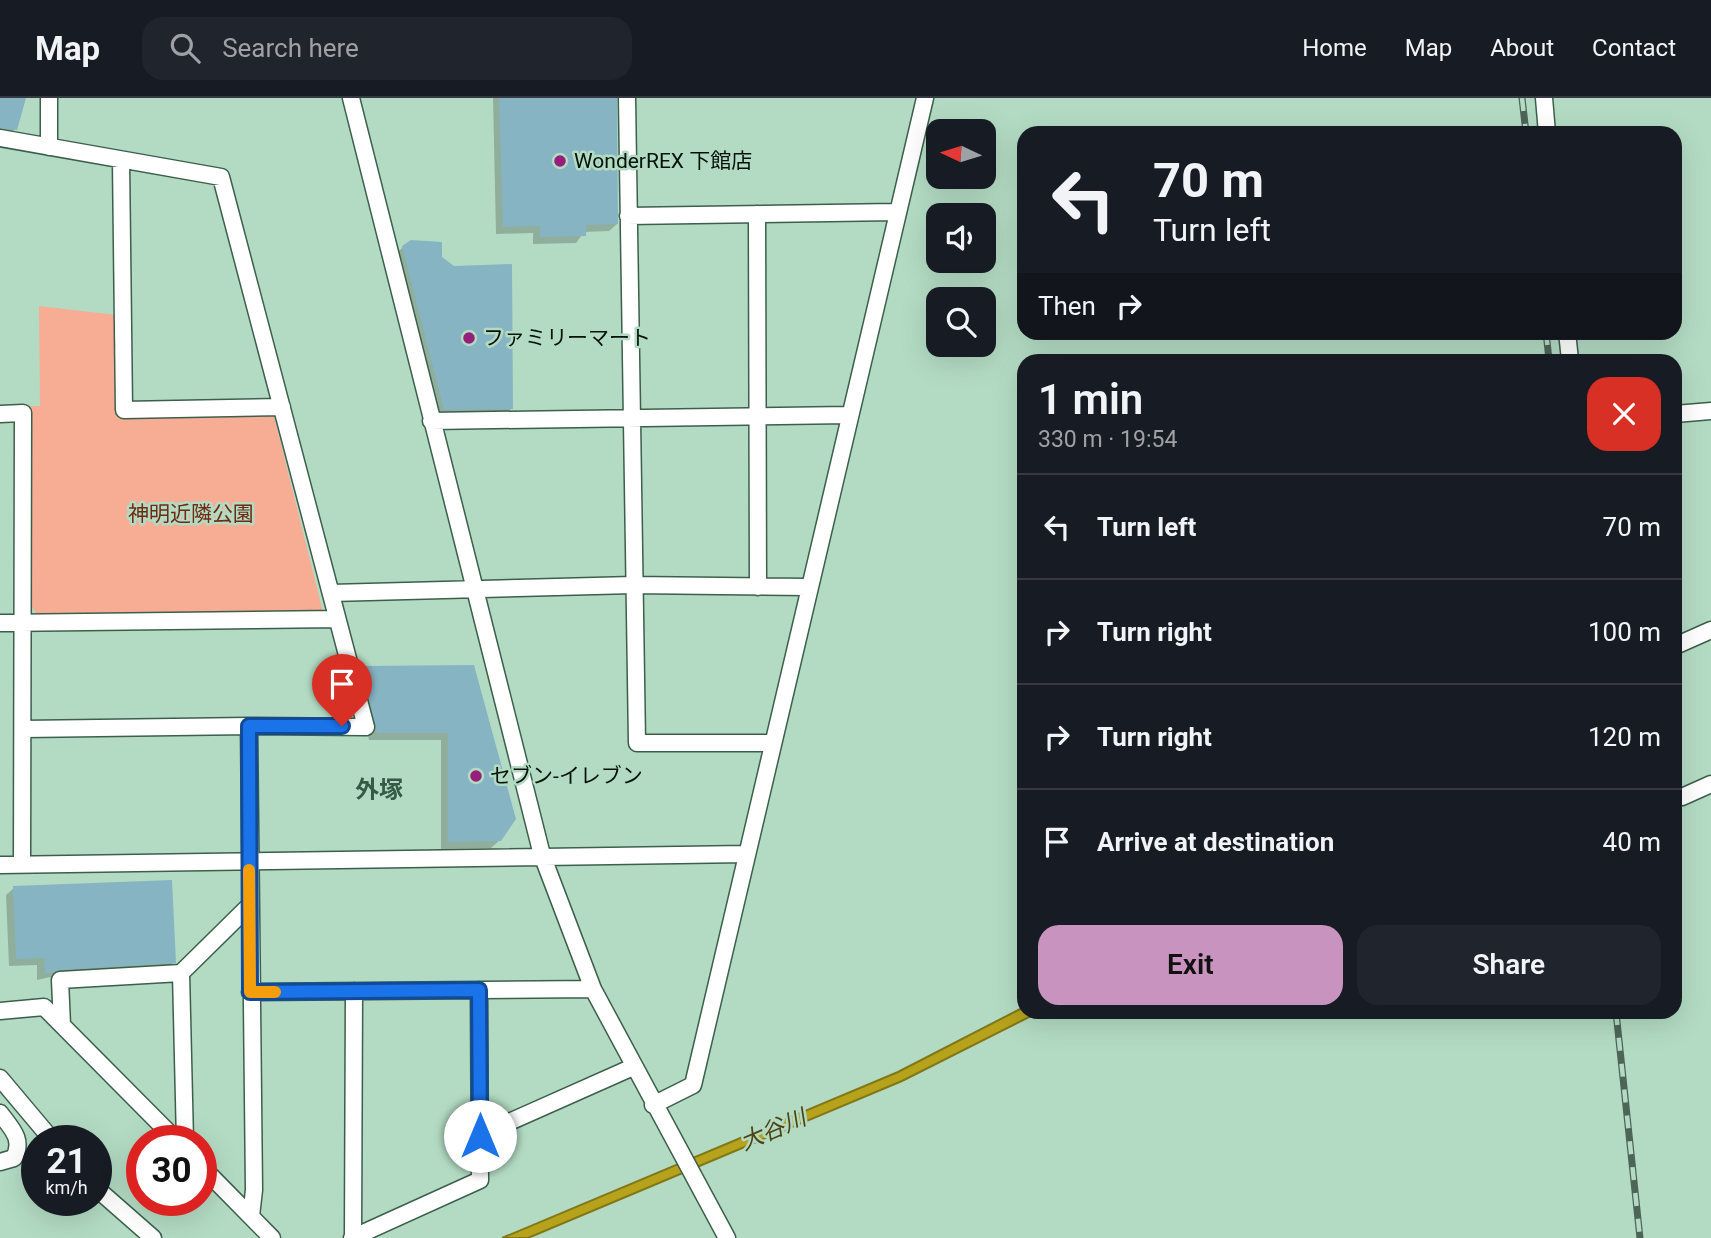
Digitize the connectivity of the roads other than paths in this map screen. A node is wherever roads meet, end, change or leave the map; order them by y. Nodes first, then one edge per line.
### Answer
1 (49, 98) edge
2 (351, 98) edge
3 (627, 98) edge
4 (925, 98) edge
5 (1544, 98) edge
6 (1546, 126) edge
7 (0, 138) edge
8 (49, 147) junction
9 (121, 161) junction
10 (895, 212) junction
11 (757, 214) junction
12 (628, 216) junction
13 (282, 407) junction
14 (1711, 411) edge
15 (1682, 413) edge
16 (0, 414) edge
17 (848, 415) junction
18 (759, 417) junction
19 (630, 419) junction
20 (431, 421) junction
21 (633, 585) junction
22 (758, 586) junction
23 (808, 587) junction
24 (475, 591) junction
25 (331, 593) junction
26 (337, 619) junction
27 (25, 622) junction
28 (0, 623) edge
29 (1711, 630) edge
30 (1682, 643) edge
31 (249, 726) junction
32 (24, 729) junction
33 (772, 743) junction
34 (1711, 784) edge
35 (1682, 797) dead end
36 (746, 854) junction
37 (542, 855) junction
38 (249, 860) junction
39 (0, 864) edge
40 (22, 864) junction
41 (250, 905) junction
42 (181, 973) junction
43 (593, 989) junction
44 (479, 990) junction
45 (354, 991) junction
46 (250, 992) junction
47 (0, 1011) edge
48 (62, 1025) junction
49 (633, 1067) junction
50 (0, 1078) edge
51 (0, 1112) edge
52 (658, 1112) junction
53 (40, 1125) edge
54 (161, 1125) edge
55 (185, 1125) edge
56 (480, 1136) junction
57 (0, 1162) edge
58 (217, 1182) edge
59 (112, 1202) edge
60 (251, 1216) junction
61 (153, 1238) edge
62 (272, 1238) edge
63 (352, 1238) edge
64 (727, 1238) edge

1 - 8 street
2 - 20 street
3 - 12 street
4 - 10 street
5 - 6 street
7 - 8 street
8 - 9 street
9 - 13 street
9 - 13 street
10 - 11 street
10 - 17 street
11 - 12 street
11 - 18 street
12 - 19 street
13 - 25 street
14 - 15 street
16 - 27 street
17 - 18 street
17 - 23 street
18 - 19 street
18 - 22 street
19 - 20 street
19 - 21 street
20 - 24 street
21 - 22 street
21 - 24 street
21 - 33 street
22 - 23 street
23 - 33 street
24 - 25 street
24 - 37 street
25 - 26 street
26 - 27 street
26 - 31 street
27 - 28 street
27 - 32 street
29 - 30 street
31 - 32 street
31 - 38 street
32 - 40 street
33 - 36 street
34 - 35 street
36 - 37 street
36 - 52 street
37 - 38 street
37 - 43 street
38 - 40 street
38 - 41 street
39 - 40 street
41 - 42 street
41 - 46 street
42 - 48 street
42 - 55 street
43 - 44 street
43 - 49 street
44 - 45 street
44 - 56 street
45 - 46 street
45 - 63 street
46 - 60 street
47 - 48 street
48 - 54 street
49 - 52 street
49 - 56 street
50 - 53 street
51 - 57 street
52 - 64 street
56 - 63 street
58 - 60 street
59 - 61 street
60 - 62 street

